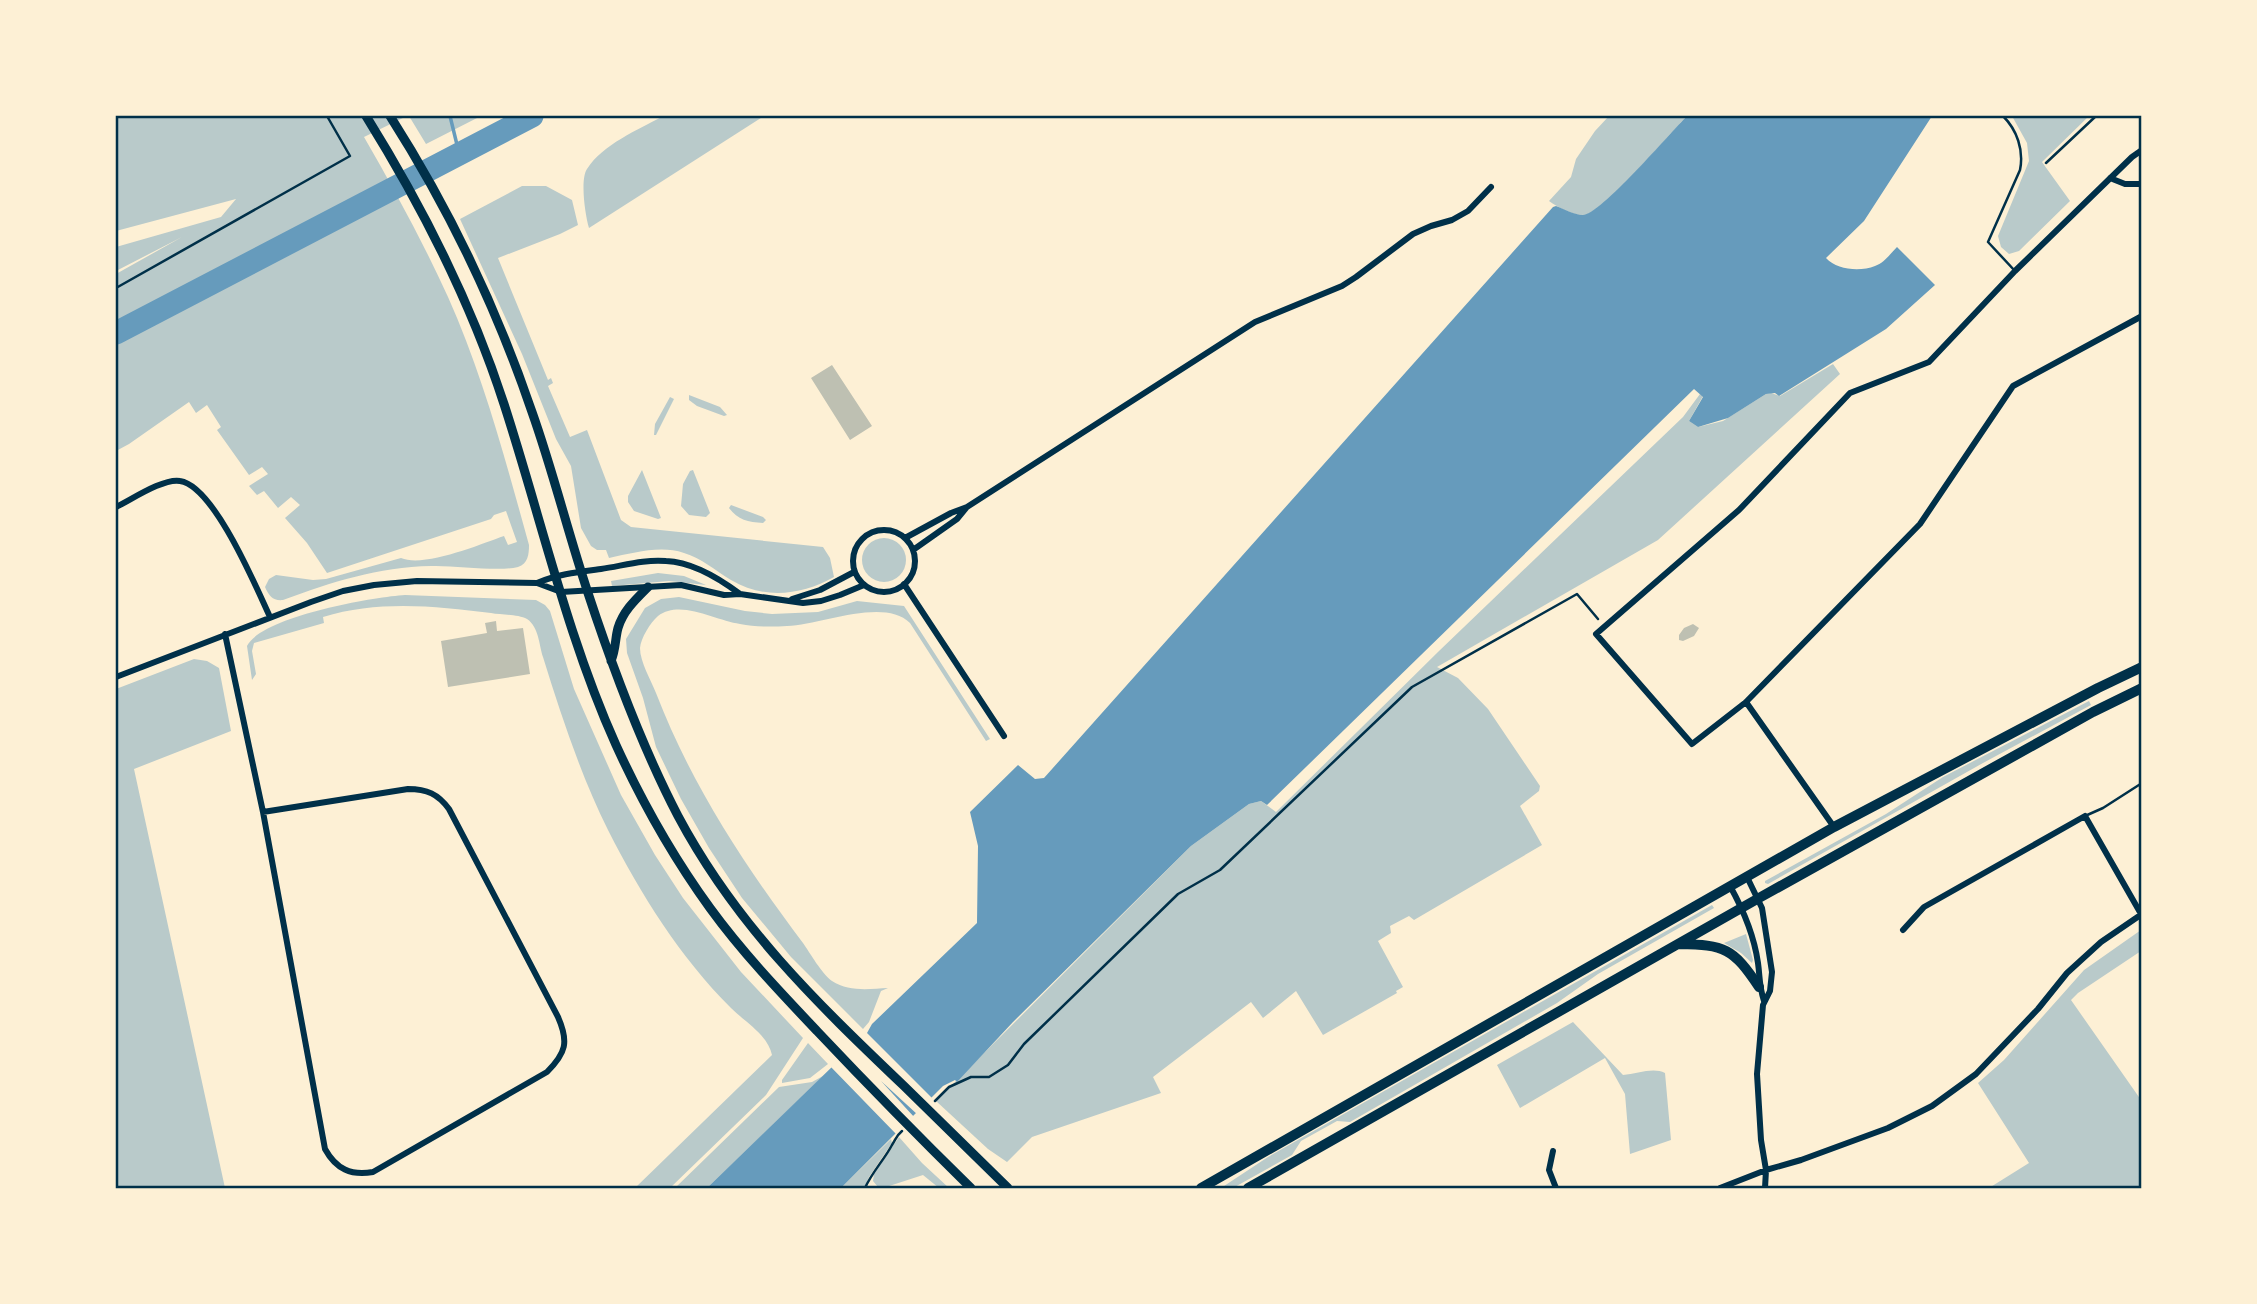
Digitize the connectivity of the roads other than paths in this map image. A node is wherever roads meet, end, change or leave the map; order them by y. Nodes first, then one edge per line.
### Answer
1 (366, 116) edge
2 (390, 116) edge
3 (2003, 116) edge
4 (2096, 116) edge
5 (2141, 150) edge
6 (2046, 163) dead end
7 (2110, 178) junction
8 (2141, 184) edge
9 (1491, 187) dead end
10 (2015, 271) junction
11 (2141, 316) edge
12 (116, 507) edge
13 (967, 507) junction
14 (905, 538) junction
15 (913, 550) junction
16 (581, 572) junction
17 (854, 572) junction
18 (556, 575) junction
19 (537, 583) junction
20 (904, 584) junction
21 (864, 585) junction
22 (648, 587) junction
23 (587, 591) junction
24 (561, 592) junction
25 (740, 594) junction
26 (791, 600) junction
27 (270, 617) junction
28 (225, 634) junction
29 (611, 661) junction
30 (2141, 667) edge
31 (116, 677) edge
32 (2141, 688) edge
33 (1746, 702) junction
34 (1004, 736) dead end
35 (2141, 783) edge
36 (263, 812) junction
37 (2085, 816) junction
38 (1834, 827) junction
39 (1747, 877) junction
40 (1730, 886) junction
41 (1759, 898) junction
42 (1742, 907) junction
43 (2141, 914) edge
44 (1903, 930) dead end
45 (1678, 944) junction
46 (1759, 987) junction
47 (1764, 1000) junction
48 (1553, 1152) dead end
49 (1766, 1170) junction
50 (971, 1188) edge
51 (1008, 1188) edge
52 (1201, 1188) edge
53 (1248, 1188) edge
54 (1556, 1188) edge
55 (1720, 1188) edge
56 (1765, 1188) edge

1 - 18 main road
2 - 16 main road
3 - 10 lane
4 - 6 lane
5 - 7 street
7 - 8 street
7 - 10 street
9 - 13 street
10 - 33 street
11 - 33 street
12 - 27 street
13 - 14 street
13 - 15 street
14 - 15 street
14 - 17 street
15 - 20 street
16 - 18 street
16 - 23 main road
16 - 25 street
17 - 21 street
17 - 26 street
18 - 19 street
18 - 24 main road
19 - 24 street
19 - 27 street
20 - 21 street
20 - 34 street
21 - 26 street
22 - 23 street
22 - 25 street
22 - 29 main road
23 - 24 street
23 - 29 main road
24 - 50 main road
25 - 26 street
27 - 28 street
28 - 31 street
28 - 36 street
29 - 51 main road
30 - 38 main road
32 - 41 main road
33 - 38 street
35 - 37 lane
36 - 36 street
37 - 43 street
37 - 44 street
38 - 39 main road
39 - 40 main road
39 - 41 street
40 - 42 street
40 - 52 main road
41 - 42 main road
41 - 47 street
42 - 45 main road
42 - 46 street
43 - 49 street
45 - 46 main road
45 - 53 main road
46 - 47 street
47 - 49 street
48 - 54 street
49 - 55 street
49 - 56 street

